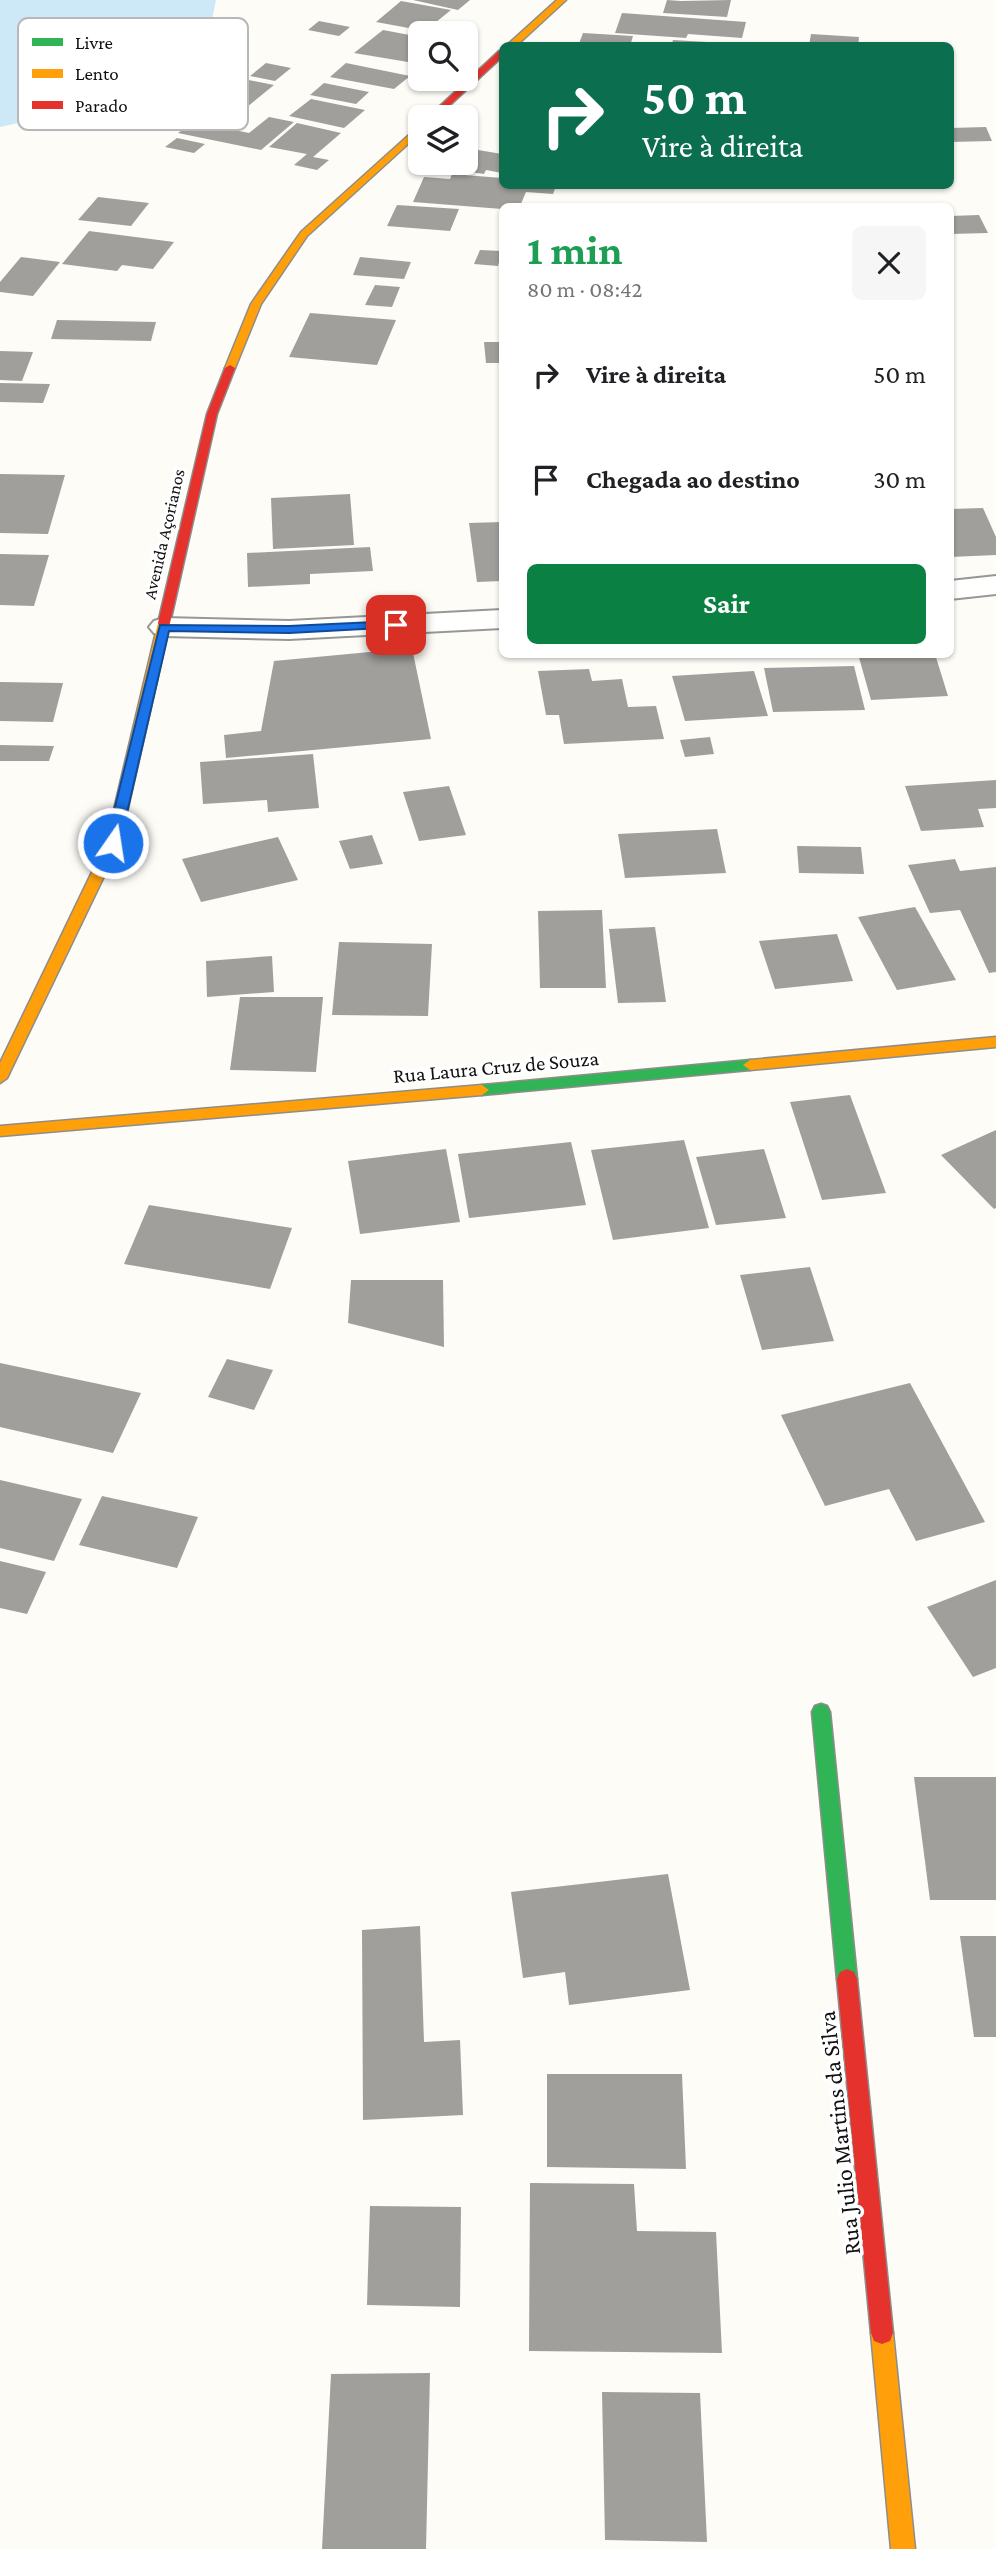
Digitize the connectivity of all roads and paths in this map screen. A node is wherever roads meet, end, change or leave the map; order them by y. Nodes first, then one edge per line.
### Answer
1 (562, 0) edge
2 (515, 42) edge
3 (499, 56) edge
4 (445, 105) edge
5 (408, 139) edge
6 (996, 585) edge
7 (954, 590) edge
8 (499, 619) edge
9 (164, 627) junction
10 (996, 1042) edge
11 (0, 1078) edge
12 (0, 1130) edge
13 (821, 1712) dead end
14 (903, 2549) edge

1 - 2 street
3 - 4 street
5 - 9 street, Avenida Açorianos
6 - 7 street
8 - 9 street
9 - 11 street, Avenida Açorianos
10 - 12 street, Rua Laura Cruz de Souza
13 - 14 street, Rua Julio Martins da Silva

